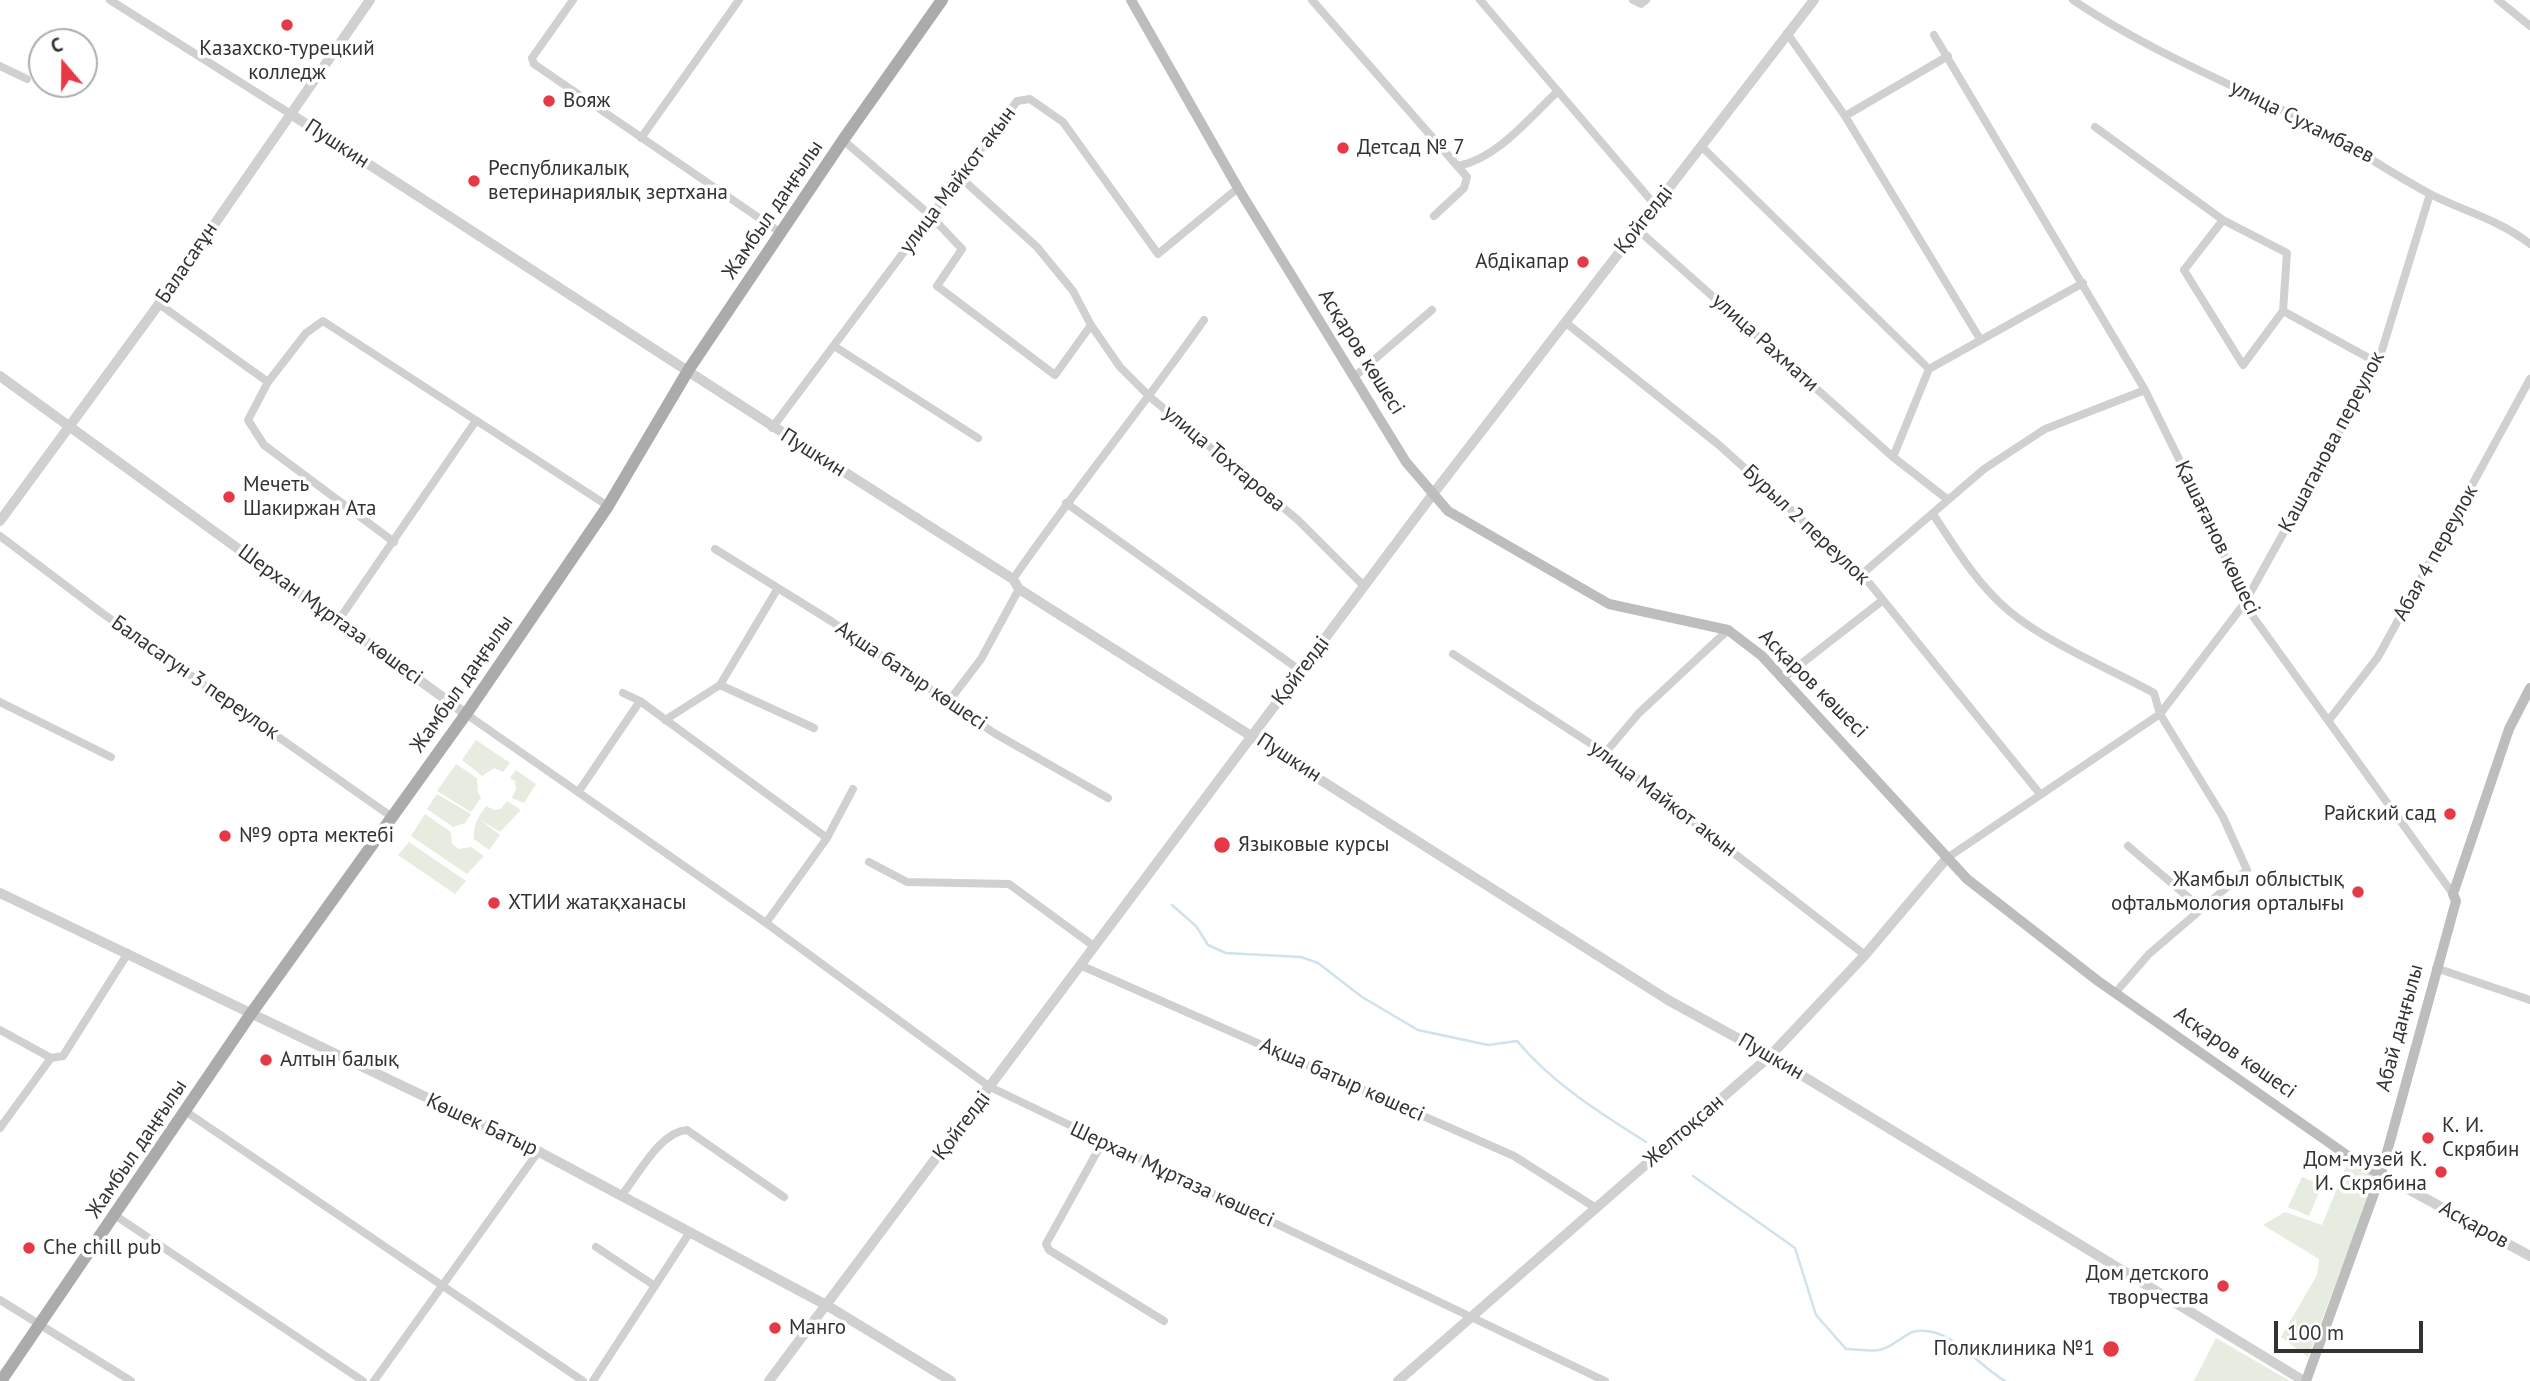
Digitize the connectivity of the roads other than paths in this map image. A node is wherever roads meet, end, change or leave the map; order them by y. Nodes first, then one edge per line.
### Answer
1 (110, 0) edge
2 (370, 0) edge
3 (573, 0) edge
4 (739, 0) edge
5 (942, 0) edge
6 (1131, 0) edge
7 (1312, 0) edge
8 (1480, 0) edge
9 (1633, 0) edge
10 (1646, 0) edge
11 (1814, 0) edge
12 (2073, 0) edge
13 (2498, 0) edge
14 (2530, 26) edge
15 (1787, 33) junction
16 (1934, 35) dead end
17 (1948, 56) junction
18 (0, 66) edge
19 (27, 79) dead end
20 (1558, 91) junction
21 (289, 113) junction
22 (1845, 116) junction
23 (2095, 127) dead end
24 (641, 138) junction
25 (843, 140) junction
26 (1701, 146) junction
27 (1458, 166) junction
28 (960, 177) junction
29 (1238, 188) junction
30 (2430, 194) junction
31 (1655, 205) junction
32 (930, 215) junction
33 (1434, 216) dead end
34 (2223, 220) junction
35 (1637, 229) junction
36 (781, 233) junction
37 (2530, 244) edge
38 (2083, 283) junction
39 (159, 304) junction
40 (1432, 310) dead end
41 (2283, 311) junction
42 (1204, 320) dead end
43 (1565, 322) junction
44 (1091, 325) junction
45 (1980, 339) junction
46 (834, 346) junction
47 (2378, 363) junction
48 (689, 369) junction
49 (1929, 369) junction
50 (0, 376) edge
51 (1354, 377) junction
52 (2530, 379) edge
53 (268, 382) junction
54 (2145, 390) junction
55 (1150, 397) junction
56 (475, 422) junction
57 (68, 426) junction
58 (772, 428) junction
59 (978, 438) dead end
60 (1894, 457) junction
61 (1433, 494) junction
62 (1947, 499) junction
63 (1066, 503) junction
64 (608, 506) junction
65 (1933, 514) junction
66 (0, 522) edge
67 (0, 536) edge
68 (394, 542) junction
69 (715, 549) dead end
70 (1862, 574) junction
71 (1016, 584) junction
72 (1364, 586) junction
73 (778, 588) junction
74 (1883, 600) junction
75 (2244, 604) junction
76 (338, 621) junction
77 (1728, 630) junction
78 (1453, 654) dead end
79 (1301, 671) junction
80 (1783, 678) junction
81 (720, 685) junction
82 (2530, 688) edge
83 (623, 693) dead end
84 (640, 701) junction
85 (948, 701) junction
86 (0, 702) edge
87 (466, 714) junction
88 (2160, 714) junction
89 (665, 720) junction
90 (2329, 720) junction
91 (814, 728) dead end
92 (1254, 735) junction
93 (1605, 753) junction
94 (111, 757) dead end
95 (853, 789) dead end
96 (579, 791) junction
97 (2040, 794) junction
98 (1108, 798) dead end
99 (392, 817) junction
100 (827, 838) junction
101 (2128, 846) dead end
102 (1947, 858) junction
103 (869, 862) dead end
104 (0, 893) edge
105 (2453, 894) junction
106 (2202, 909) junction
107 (766, 923) junction
108 (1095, 947) junction
109 (128, 953) junction
110 (1865, 955) junction
111 (1082, 966) junction
112 (2436, 968) junction
113 (2116, 992) junction
114 (2530, 1000) edge
115 (250, 1015) junction
116 (0, 1030) edge
117 (1770, 1056) junction
118 (51, 1058) junction
119 (990, 1087) junction
120 (186, 1111) junction
121 (0, 1128) edge
122 (1102, 1143) junction
123 (538, 1152) junction
124 (2381, 1174) junction
125 (621, 1196) junction
126 (784, 1197) dead end
127 (1596, 1208) junction
128 (116, 1216) junction
129 (690, 1232) junction
130 (596, 1247) dead end
131 (2530, 1256) edge
132 (655, 1286) junction
133 (443, 1287) junction
134 (0, 1300) edge
135 (828, 1306) junction
136 (1472, 1315) junction
137 (1164, 1321) dead end
138 (38, 1324) junction
139 (1, 1381) edge
140 (131, 1381) edge
141 (363, 1381) edge
142 (374, 1381) edge
143 (583, 1381) edge
144 (593, 1381) edge
145 (769, 1381) edge
146 (951, 1381) edge
147 (1398, 1381) edge
148 (1605, 1381) edge
149 (2305, 1381) edge

1 - 21 street
2 - 21 street, Баласағұн
3 - 24 street
4 - 24 street
5 - 25 main road, Жамбыл даңғылы
6 - 29 main road, Асқаров көшесі
7 - 27 street
8 - 20 street
9 - 10 street
11 - 15 street, Қойгелді
12 - 30 street, улица Сухамбаев
13 - 14 street
15 - 22 street
15 - 26 street, Қойгелді
16 - 17 street, Қашағанов көшесі
17 - 22 street
17 - 38 street, Қашағанов көшесі
18 - 19 street
20 - 27 street
20 - 31 street
21 - 39 street, Баласағұн
21 - 48 street, Пушкин
22 - 45 street
23 - 34 street
24 - 36 street
25 - 32 street
25 - 36 main road, Жамбыл даңғылы
26 - 31 street, Қойгелді
26 - 49 street
27 - 33 street
28 - 29 street, улица Майкот акын
28 - 32 street, улица Майкот акын
28 - 44 street, улица Тохтарова
29 - 51 main road, Асқаров көшесі
30 - 37 street, улица Сухамбаев
30 - 47 street, Кашаганова переулок
31 - 35 street, Қойгелді
32 - 44 street
32 - 46 street, улица Майкот акын
34 - 41 street
34 - 41 street
35 - 43 street, Қойгелді
35 - 60 street, улица Рахмати
36 - 48 main road, Жамбыл даңғылы
38 - 45 street
38 - 54 street, Қашағанов көшесі
39 - 53 street
39 - 57 street, Баласағұн
40 - 51 street
41 - 47 street
42 - 55 street
43 - 61 street, Қойгелді
43 - 70 street, Бурыл 2 переулок
44 - 55 street, улица Тохтарова
45 - 49 street
46 - 58 street, улица Майкот акын
46 - 59 street
47 - 75 street, Кашаганова переулок
48 - 58 street, Пушкин
48 - 64 main road, Жамбыл даңғылы
49 - 60 street
50 - 57 street, Шерхан Мұртаза көшесі
51 - 61 main road, Асқаров көшесі
52 - 90 street, Абая 4 переулок
53 - 56 street
53 - 68 street
54 - 62 street
54 - 75 street, Қашағанов көшесі
55 - 63 street
55 - 72 street, улица Тохтарова
56 - 64 street
56 - 68 street
57 - 66 street, Баласағұн
57 - 76 street, Шерхан Мұртаза көшесі
58 - 71 street, Пушкин
60 - 62 street, улица Рахмати
61 - 72 street, Қойгелді
61 - 77 main road, Асқаров көшесі
62 - 65 street
63 - 71 street
63 - 79 street
64 - 87 main road, Жамбыл даңғылы
65 - 70 street
65 - 88 street
67 - 99 street, Баласагун 3 переулок
68 - 76 street
69 - 73 street, Ақша батыр көшесі
70 - 74 street, Бурыл 2 переулок
71 - 85 street
71 - 92 street, Пушкин
72 - 79 street, Қойгелді
73 - 81 street
73 - 85 street, Ақша батыр көшесі
74 - 80 street
74 - 97 street, Бурыл 2 переулок
75 - 88 street, Кашаганова переулок
75 - 90 street, Қашағанов көшесі
76 - 87 street, Шерхан Мұртаза көшесі
77 - 80 main road, Асқаров көшесі
77 - 93 street
78 - 93 street, улица Майкот акын
79 - 92 street, Қойгелді
80 - 102 main road, Асқаров көшесі
81 - 89 street
81 - 91 street
82 - 105 main road, Абай даңғылы
83 - 84 street
84 - 89 street
84 - 96 street
85 - 98 street, Ақша батыр көшесі
86 - 94 street
87 - 96 street, Шерхан Мұртаза көшесі
87 - 99 main road, Жамбыл даңғылы
88 - 97 street, Кашаганова переулок
88 - 106 street
89 - 100 street
90 - 105 street, Қашағанов көшесі
92 - 108 street, Қойгелді
92 - 117 street, Пушкин
93 - 110 street, улица Майкот акын
95 - 100 street
96 - 107 street, Шерхан Мұртаза көшесі
97 - 102 street, Кашаганова переулок
99 - 115 main road, Жамбыл даңғылы
100 - 107 street
101 - 106 street
102 - 110 street, Желтоқсан
102 - 113 main road, Асқаров көшесі
103 - 108 street
104 - 109 street, Көшек Батыр
105 - 112 main road, Абай даңғылы
106 - 113 street
107 - 119 street, Шерхан Мұртаза көшесі
108 - 111 street, Қойгелді
109 - 115 street, Көшек Батыр
109 - 118 street
110 - 117 street, Желтоқсан
111 - 119 street, Қойгелді
111 - 127 street, Ақша батыр көшесі
112 - 114 street
112 - 124 main road, Абай даңғылы
113 - 124 main road, Асқаров көшесі
115 - 120 main road, Жамбыл даңғылы
115 - 123 street, Көшек Батыр
116 - 118 street
117 - 127 street, Желтоқсан
117 - 149 street, Пушкин
118 - 121 street
119 - 122 street, Шерхан Мұртаза көшесі
119 - 135 street, Қойгелді
120 - 128 main road, Жамбыл даңғылы
120 - 133 street
122 - 136 street, Шерхан Мұртаза көшесі
122 - 137 street
123 - 125 street, Көшек Батыр
123 - 133 street
124 - 131 street, Асқаров
124 - 149 main road, Абай даңғылы
125 - 126 street
125 - 129 street, Көшек Батыр
127 - 136 street, Желтоқсан
128 - 138 main road, Жамбыл даңғылы
128 - 141 street
129 - 132 street
129 - 135 street, Көшек Батыр
130 - 132 street
132 - 144 street
133 - 142 street
133 - 143 street
134 - 138 street
135 - 145 street, Қойгелді
135 - 146 street, Көшек Батыр
136 - 147 street, Желтоқсан
136 - 148 street, Шерхан Мұртаза көшесі
138 - 139 main road, Жамбыл даңғылы
138 - 140 street

